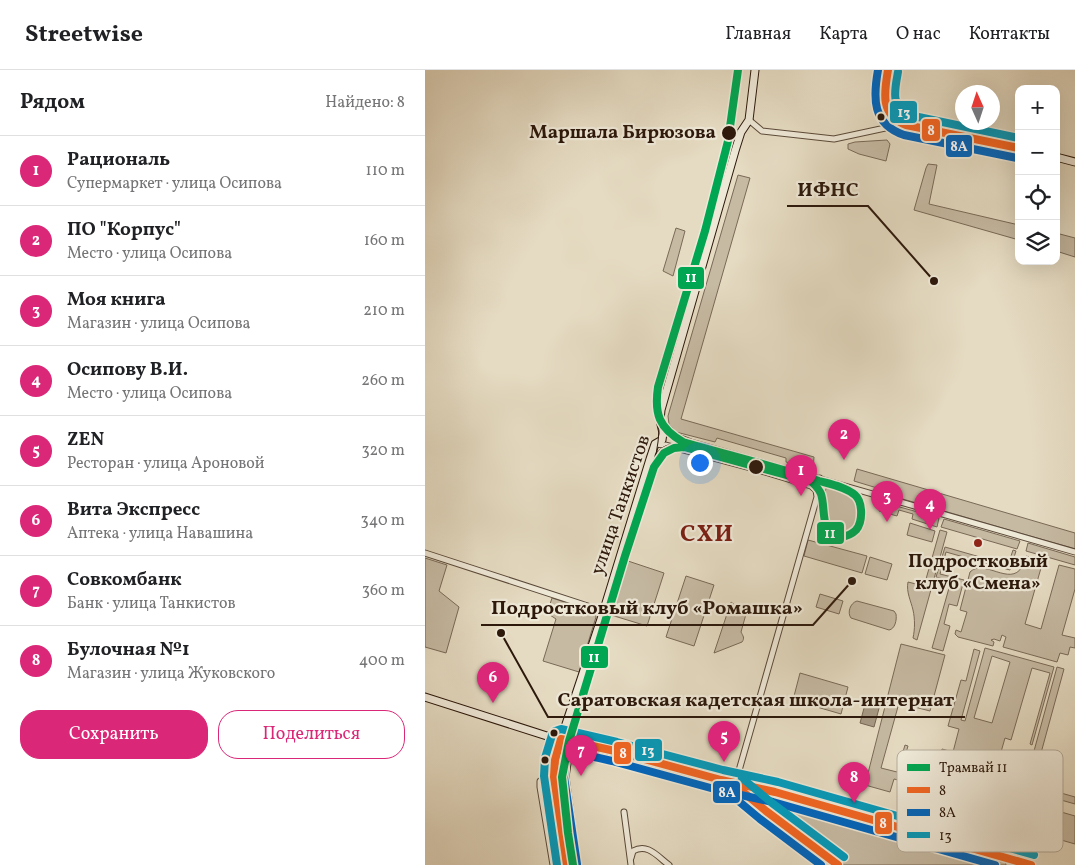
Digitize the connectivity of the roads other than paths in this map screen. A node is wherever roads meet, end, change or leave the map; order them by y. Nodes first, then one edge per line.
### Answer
1 (755, 70) edge
2 (888, 70) edge
3 (749, 120) junction
4 (896, 121) junction
5 (1015, 147) edge
6 (1060, 157) edge
7 (1075, 162) edge
8 (663, 439) junction
9 (820, 478) junction
10 (816, 490) junction
11 (1075, 552) edge
12 (425, 553) edge
13 (603, 611) junction
14 (425, 697) edge
15 (561, 739) junction
16 (573, 741) junction
17 (554, 777) junction
18 (565, 777) junction
19 (734, 784) junction
20 (775, 792) junction
21 (766, 811) junction
22 (624, 812) dead end
23 (897, 827) edge
24 (985, 852) edge
25 (631, 863) edge
26 (553, 865) edge
27 (567, 865) edge
28 (577, 865) edge
29 (669, 865) edge
30 (838, 865) edge
31 (1031, 865) edge

1 - 3 main road, улица Танкистов
2 - 4 main road
3 - 4 street
3 - 8 main road, улица Танкистов
4 - 5 main road
6 - 7 main road
8 - 9 street
8 - 10 street
8 - 13 main road, улица Танкистов
9 - 10 street
9 - 11 street
10 - 19 street
12 - 13 street
13 - 15 main road, улица Танкистов
14 - 15 main road
15 - 16 main road
15 - 17 main road, улица Танкистов
16 - 18 main road
16 - 19 main road
17 - 18 street
17 - 26 street
17 - 27 main road, улица Танкистов
18 - 28 main road
19 - 20 main road
19 - 21 main road
20 - 21 main road
20 - 23 main road
21 - 30 main road
22 - 25 street
24 - 31 main road
25 - 29 street

